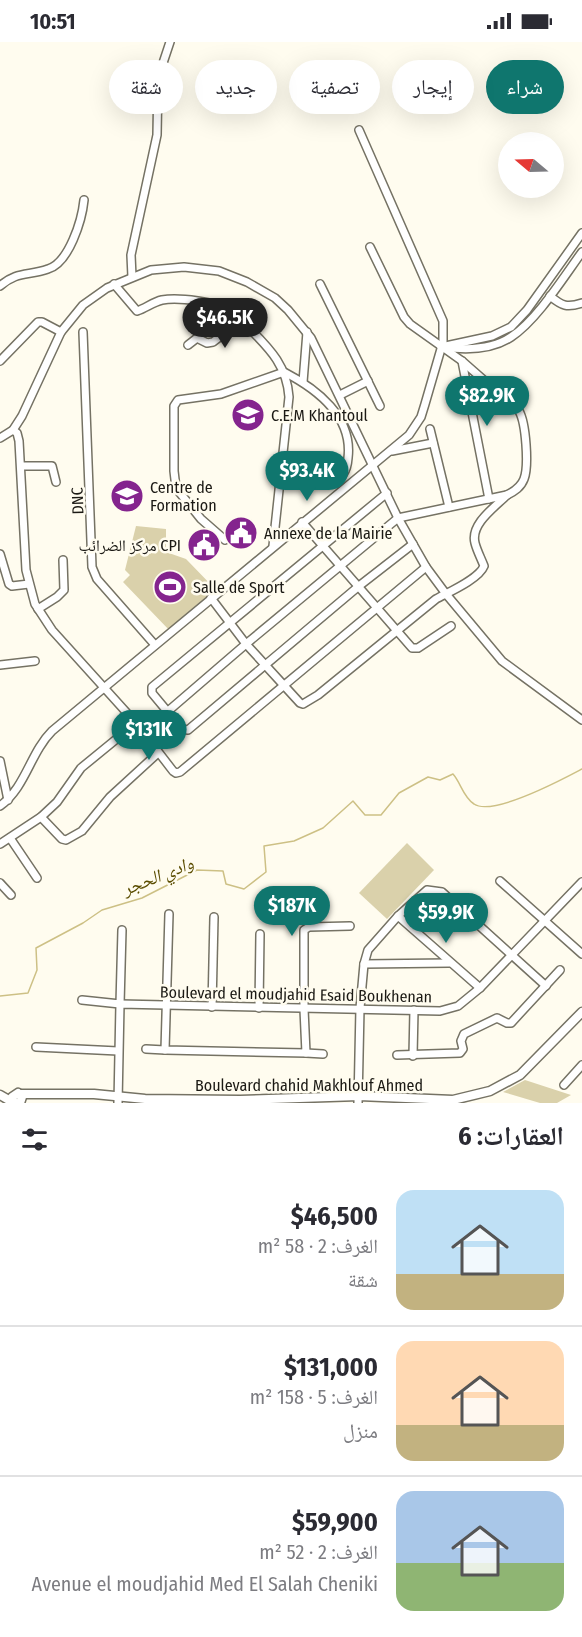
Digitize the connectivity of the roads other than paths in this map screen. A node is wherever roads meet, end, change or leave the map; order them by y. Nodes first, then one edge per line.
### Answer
1 (170, 42) edge
2 (359, 130) dead end
3 (84, 201) dead end
4 (582, 233) edge
5 (370, 247) dead end
6 (582, 252) edge
7 (132, 276) junction
8 (114, 284) junction
9 (320, 284) dead end
10 (0, 286) edge
11 (550, 296) junction
12 (582, 303) edge
13 (242, 320) junction
14 (61, 332) junction
15 (83, 332) dead end
16 (307, 332) junction
17 (188, 345) dead end
18 (441, 347) junction
19 (0, 361) edge
20 (462, 361) junction
21 (284, 372) junction
22 (368, 381) junction
23 (303, 382) junction
24 (340, 395) junction
25 (380, 406) dead end
26 (430, 429) dead end
27 (13, 430) junction
28 (0, 438) edge
29 (433, 443) junction
30 (389, 452) junction
31 (373, 464) junction
32 (21, 466) junction
33 (56, 482) dead end
34 (330, 483) dead end
35 (387, 493) junction
36 (507, 495) junction
37 (489, 499) junction
38 (449, 507) junction
39 (398, 518) junction
40 (302, 522) junction
41 (225, 540) dead end
42 (413, 544) junction
43 (273, 546) junction
44 (323, 546) junction
45 (0, 554) edge
46 (63, 560) dead end
47 (340, 566) junction
48 (426, 567) junction
49 (29, 584) junction
50 (359, 586) junction
51 (446, 594) junction
52 (211, 598) junction
53 (376, 607) junction
54 (38, 609) junction
55 (229, 622) junction
56 (451, 626) dead end
57 (396, 630) junction
58 (246, 644) junction
59 (155, 645) junction
60 (35, 661) dead end
61 (0, 665) edge
62 (264, 665) junction
63 (283, 686) junction
64 (104, 688) junction
65 (167, 712) junction
66 (582, 720) edge
67 (136, 723) junction
68 (158, 753) junction
69 (0, 761) edge
70 (8, 800) junction
71 (0, 806) edge
72 (41, 817) junction
73 (10, 838) junction
74 (0, 844) edge
75 (37, 878) dead end
76 (500, 881) dead end
77 (0, 883) edge
78 (580, 886) edge
79 (10, 896) dead end
80 (169, 914) dead end
81 (398, 916) junction
82 (214, 917) dead end
83 (545, 920) junction
84 (350, 926) dead end
85 (122, 930) dead end
86 (260, 934) dead end
87 (582, 954) edge
88 (512, 955) junction
89 (449, 963) junction
90 (364, 964) junction
91 (560, 970) dead end
92 (546, 986) junction
93 (480, 988) junction
94 (82, 1000) dead end
95 (120, 1004) junction
96 (166, 1006) junction
97 (212, 1007) junction
98 (259, 1008) junction
99 (360, 1008) junction
100 (304, 1009) junction
101 (414, 1010) junction
102 (582, 1012) edge
103 (36, 1047) dead end
104 (146, 1049) dead end
105 (165, 1050) junction
106 (118, 1051) junction
107 (306, 1053) junction
108 (323, 1054) dead end
109 (397, 1055) dead end
110 (413, 1056) junction
111 (582, 1065) edge
112 (564, 1085) dead end
113 (0, 1093) edge
114 (118, 1099) edge
115 (19, 1100) edge
116 (359, 1100) edge

1 - 7 street
2 - 18 street
3 - 10 street
4 - 18 street
5 - 18 street
6 - 11 street
7 - 8 street
7 - 16 street
8 - 13 street
8 - 14 street
9 - 22 street
11 - 12 street
11 - 18 street
13 - 17 street
13 - 21 street
14 - 19 street
14 - 27 street
15 - 59 street, DNC
16 - 23 street
16 - 24 street
18 - 20 street
18 - 30 street
20 - 36 street
20 - 37 street
21 - 23 street
21 - 41 street
21 - 43 street
22 - 24 street
22 - 25 street
23 - 34 street
24 - 31 street
26 - 29 street
27 - 28 street
27 - 32 street
29 - 30 street
29 - 38 street
30 - 31 street
31 - 35 street
31 - 40 street
32 - 33 street
32 - 49 street
35 - 39 street
35 - 44 street
36 - 37 street
36 - 51 street
37 - 38 street
38 - 39 street
39 - 42 street
39 - 47 street
40 - 43 street
40 - 44 street
42 - 48 street
42 - 50 street
43 - 52 street
44 - 47 street
44 - 55 street
45 - 49 street
46 - 54 street
47 - 50 street
47 - 58 street
48 - 51 street
48 - 53 street
49 - 54 street
50 - 53 street
50 - 62 street
51 - 57 street
51 - 66 street
52 - 55 street
52 - 59 street
53 - 57 street
53 - 63 street
54 - 64 street
55 - 58 street
55 - 65 street
56 - 57 street
57 - 63 street
58 - 62 street
58 - 65 street
59 - 64 street
60 - 61 street
62 - 63 street
62 - 65 street
63 - 68 street
64 - 67 street
64 - 70 street
67 - 68 street
67 - 72 street
68 - 72 street
69 - 70 street
70 - 71 street
72 - 73 street
73 - 74 street
73 - 75 street
76 - 83 street
77 - 79 street
78 - 83 street, Boulevard el moudjahid Esaid Boukhenan
80 - 96 street
81 - 88 street
81 - 89 street
81 - 90 street
82 - 97 street
83 - 87 street
83 - 88 street, Boulevard el moudjahid Esaid Boukhenan
84 - 100 street
85 - 95 street
86 - 98 street
88 - 92 street
88 - 93 street, Boulevard el moudjahid Esaid Boukhenan
89 - 90 street
89 - 93 street
90 - 99 street
91 - 92 street
92 - 110 street
93 - 101 street, Boulevard el moudjahid Esaid Boukhenan
94 - 95 street, Boulevard el moudjahid Esaid Boukhenan
95 - 96 street, Boulevard el moudjahid Esaid Boukhenan
95 - 106 street
96 - 97 street, Boulevard el moudjahid Esaid Boukhenan
96 - 105 street
97 - 98 street, Boulevard el moudjahid Esaid Boukhenan
98 - 100 street, Boulevard el moudjahid Esaid Boukhenan
99 - 100 street, Boulevard el moudjahid Esaid Boukhenan
99 - 101 street, Boulevard el moudjahid Esaid Boukhenan
99 - 116 street
100 - 107 street
101 - 110 street
102 - 116 main road, Boulevard chahid Makhlouf Ahmed
103 - 106 street
104 - 105 street
105 - 107 street
106 - 114 street
107 - 108 street
109 - 110 street
111 - 112 street
113 - 115 main road
114 - 115 main road, Boulevard chahid Makhlouf Ahmed
114 - 116 main road, Boulevard chahid Makhlouf Ahmed

